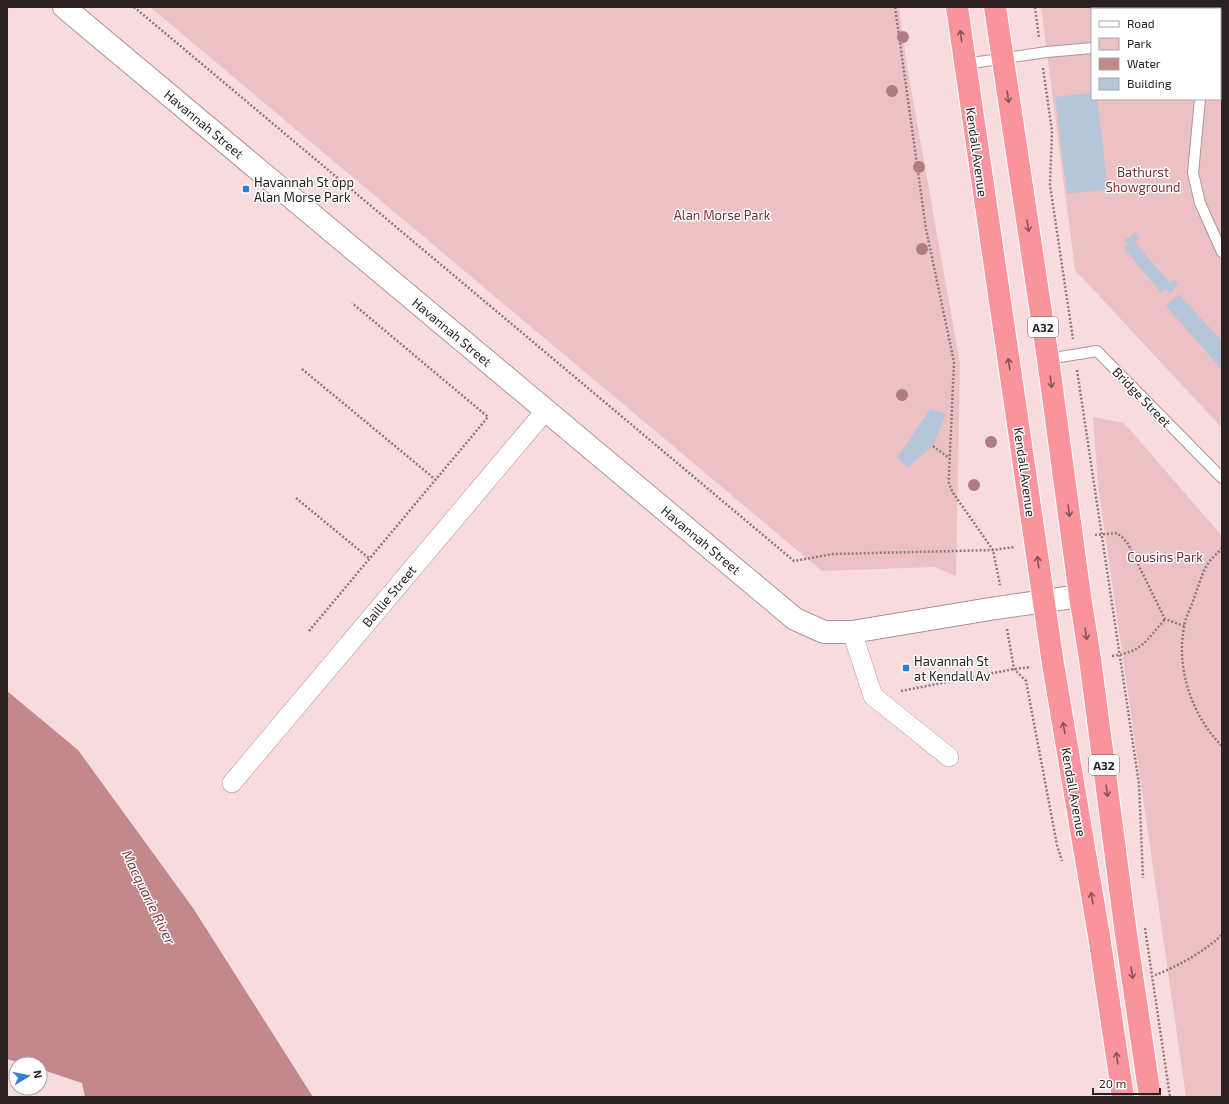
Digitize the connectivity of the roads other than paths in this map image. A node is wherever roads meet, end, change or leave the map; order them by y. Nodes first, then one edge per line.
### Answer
1 (64, 7) edge
2 (957, 7) edge
3 (995, 7) edge
4 (1091, 48) edge
5 (1002, 59) junction
6 (965, 64) junction
7 (1200, 100) edge
8 (1222, 252) edge
9 (1048, 359) junction
10 (546, 410) junction
11 (1222, 478) edge
12 (1080, 596) junction
13 (1044, 600) junction
14 (852, 632) junction
15 (948, 757) dead end
16 (232, 783) dead end
17 (1123, 1097) edge
18 (1150, 1097) edge

1 - 10 street, Havannah Street
6 -> 2 highway, Kendall Avenue / A32
3 - 5 highway, A32
4 - 5 lane
5 - 6 lane
5 -> 9 highway, A32
13 -> 6 highway, Kendall Avenue / A32
7 - 8 lane
9 - 11 lane, Bridge Street
9 -> 12 highway, A32
10 - 14 street, Havannah Street
10 - 16 street, Baillie Street
12 - 13 street, Havannah Street
12 -> 18 highway, A32
13 - 14 street, Havannah Street
17 -> 13 highway, Kendall Avenue / A32
14 - 15 street

